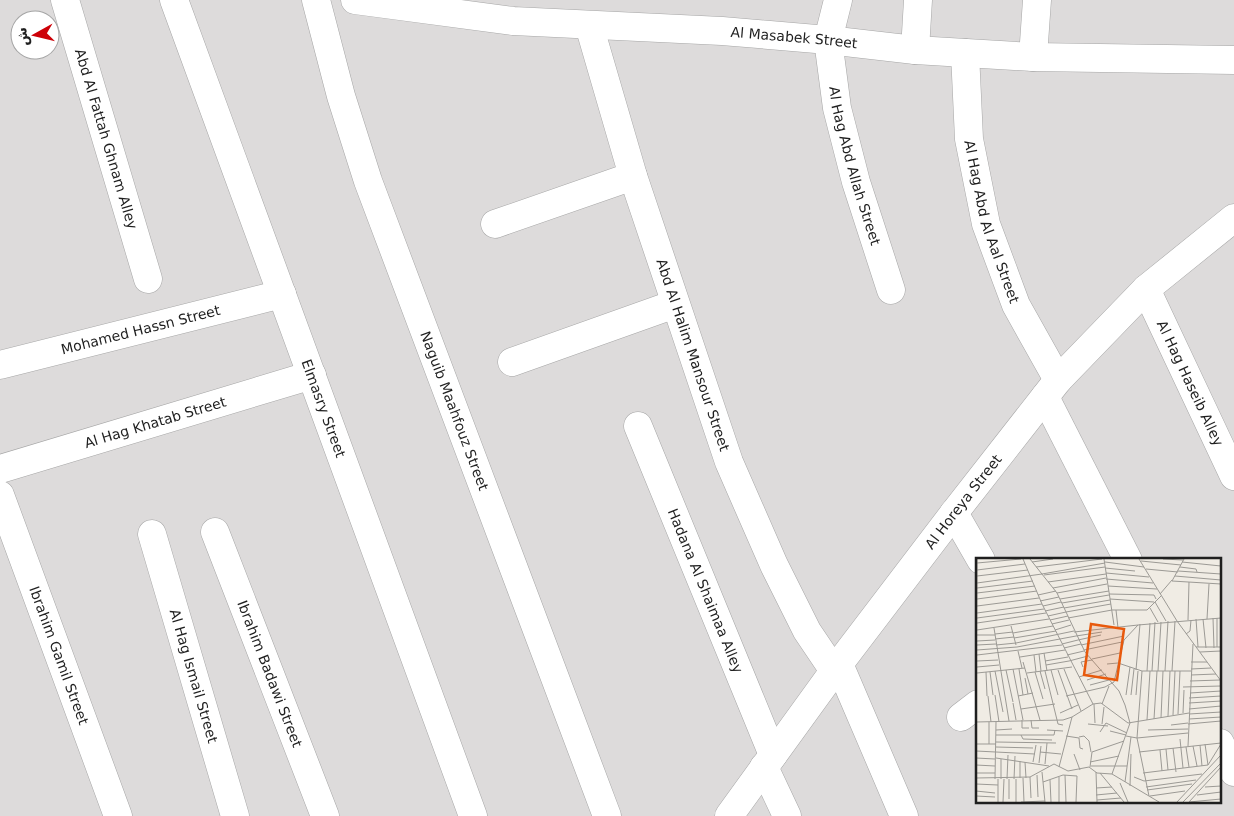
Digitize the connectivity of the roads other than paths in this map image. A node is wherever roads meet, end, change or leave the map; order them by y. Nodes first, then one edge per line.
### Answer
1 (65, 0) edge
2 (174, 0) edge
3 (316, 0) edge
4 (355, 0) edge
5 (838, 0) edge
6 (918, 0) edge
7 (1036, 0) edge
8 (589, 25) junction
9 (828, 40) junction
10 (915, 50) junction
11 (964, 53) junction
12 (1033, 57) junction
13 (1234, 60) edge
14 (633, 176) junction
15 (1234, 218) edge
16 (496, 224) dead end
17 (148, 279) dead end
18 (1146, 289) junction
19 (891, 290) dead end
20 (282, 294) junction
21 (675, 304) junction
22 (512, 362) dead end
23 (0, 365) edge
24 (312, 375) junction
25 (1052, 389) junction
26 (638, 426) dead end
27 (0, 469) edge
28 (1234, 476) edge
29 (0, 495) edge
30 (954, 513) junction
31 (215, 532) dead end
32 (152, 534) dead end
33 (980, 558) edge
34 (1127, 558) edge
35 (836, 667) junction
36 (1222, 747) edge
37 (769, 761) junction
38 (1234, 772) edge
39 (118, 816) edge
40 (235, 816) edge
41 (325, 816) edge
42 (472, 816) edge
43 (607, 816) edge
44 (729, 816) edge
45 (787, 816) edge
46 (904, 816) edge

1 - 17 street, Abd Al Fattah Ghnam Alley
2 - 20 street, Elmasry Street
3 - 43 street, Naguib Maahfouz Street
4 - 8 street, Al Masabek Street
5 - 9 street
6 - 10 street
7 - 12 street
8 - 9 street, Al Masabek Street
8 - 14 street, Abd Al Halim Mansour Street
9 - 10 street, Al Masabek Street
9 - 19 street, Al Hag Abd Allah Street
10 - 11 street, Al Masabek Street
11 - 12 street, Al Masabek Street
11 - 25 street, Al Hag Abd Al Aal Street
12 - 13 street, Al Masabek Street
14 - 16 street
14 - 21 street, Abd Al Halim Mansour Street
15 - 18 street, Al Horeya Street
18 - 25 street, Al Horeya Street
18 - 28 street, Al Hag Haseib Alley
20 - 23 street, Mohamed Hassn Street
20 - 24 street, Elmasry Street
21 - 22 street
21 - 35 street, Abd Al Halim Mansour Street
24 - 27 street, Al Hag Khatab Street
24 - 42 street, Elmasry Street
25 - 30 street, Al Horeya Street
25 - 34 street, Al Hag Abd Al Aal Street
26 - 37 street, Hadana Al Shaimaa Alley
29 - 39 street, Ibrahim Gamil Street
30 - 33 street
30 - 35 street, Al Horeya Street
31 - 41 street, Ibrahim Badawi Street
32 - 40 street, Al Hag Ismail Street
35 - 37 street, Al Horeya Street
35 - 46 street, Abd Al Halim Mansour Street
36 - 38 street
37 - 44 street, Al Horeya Street
37 - 45 street, Hadana Al Shaimaa Alley

